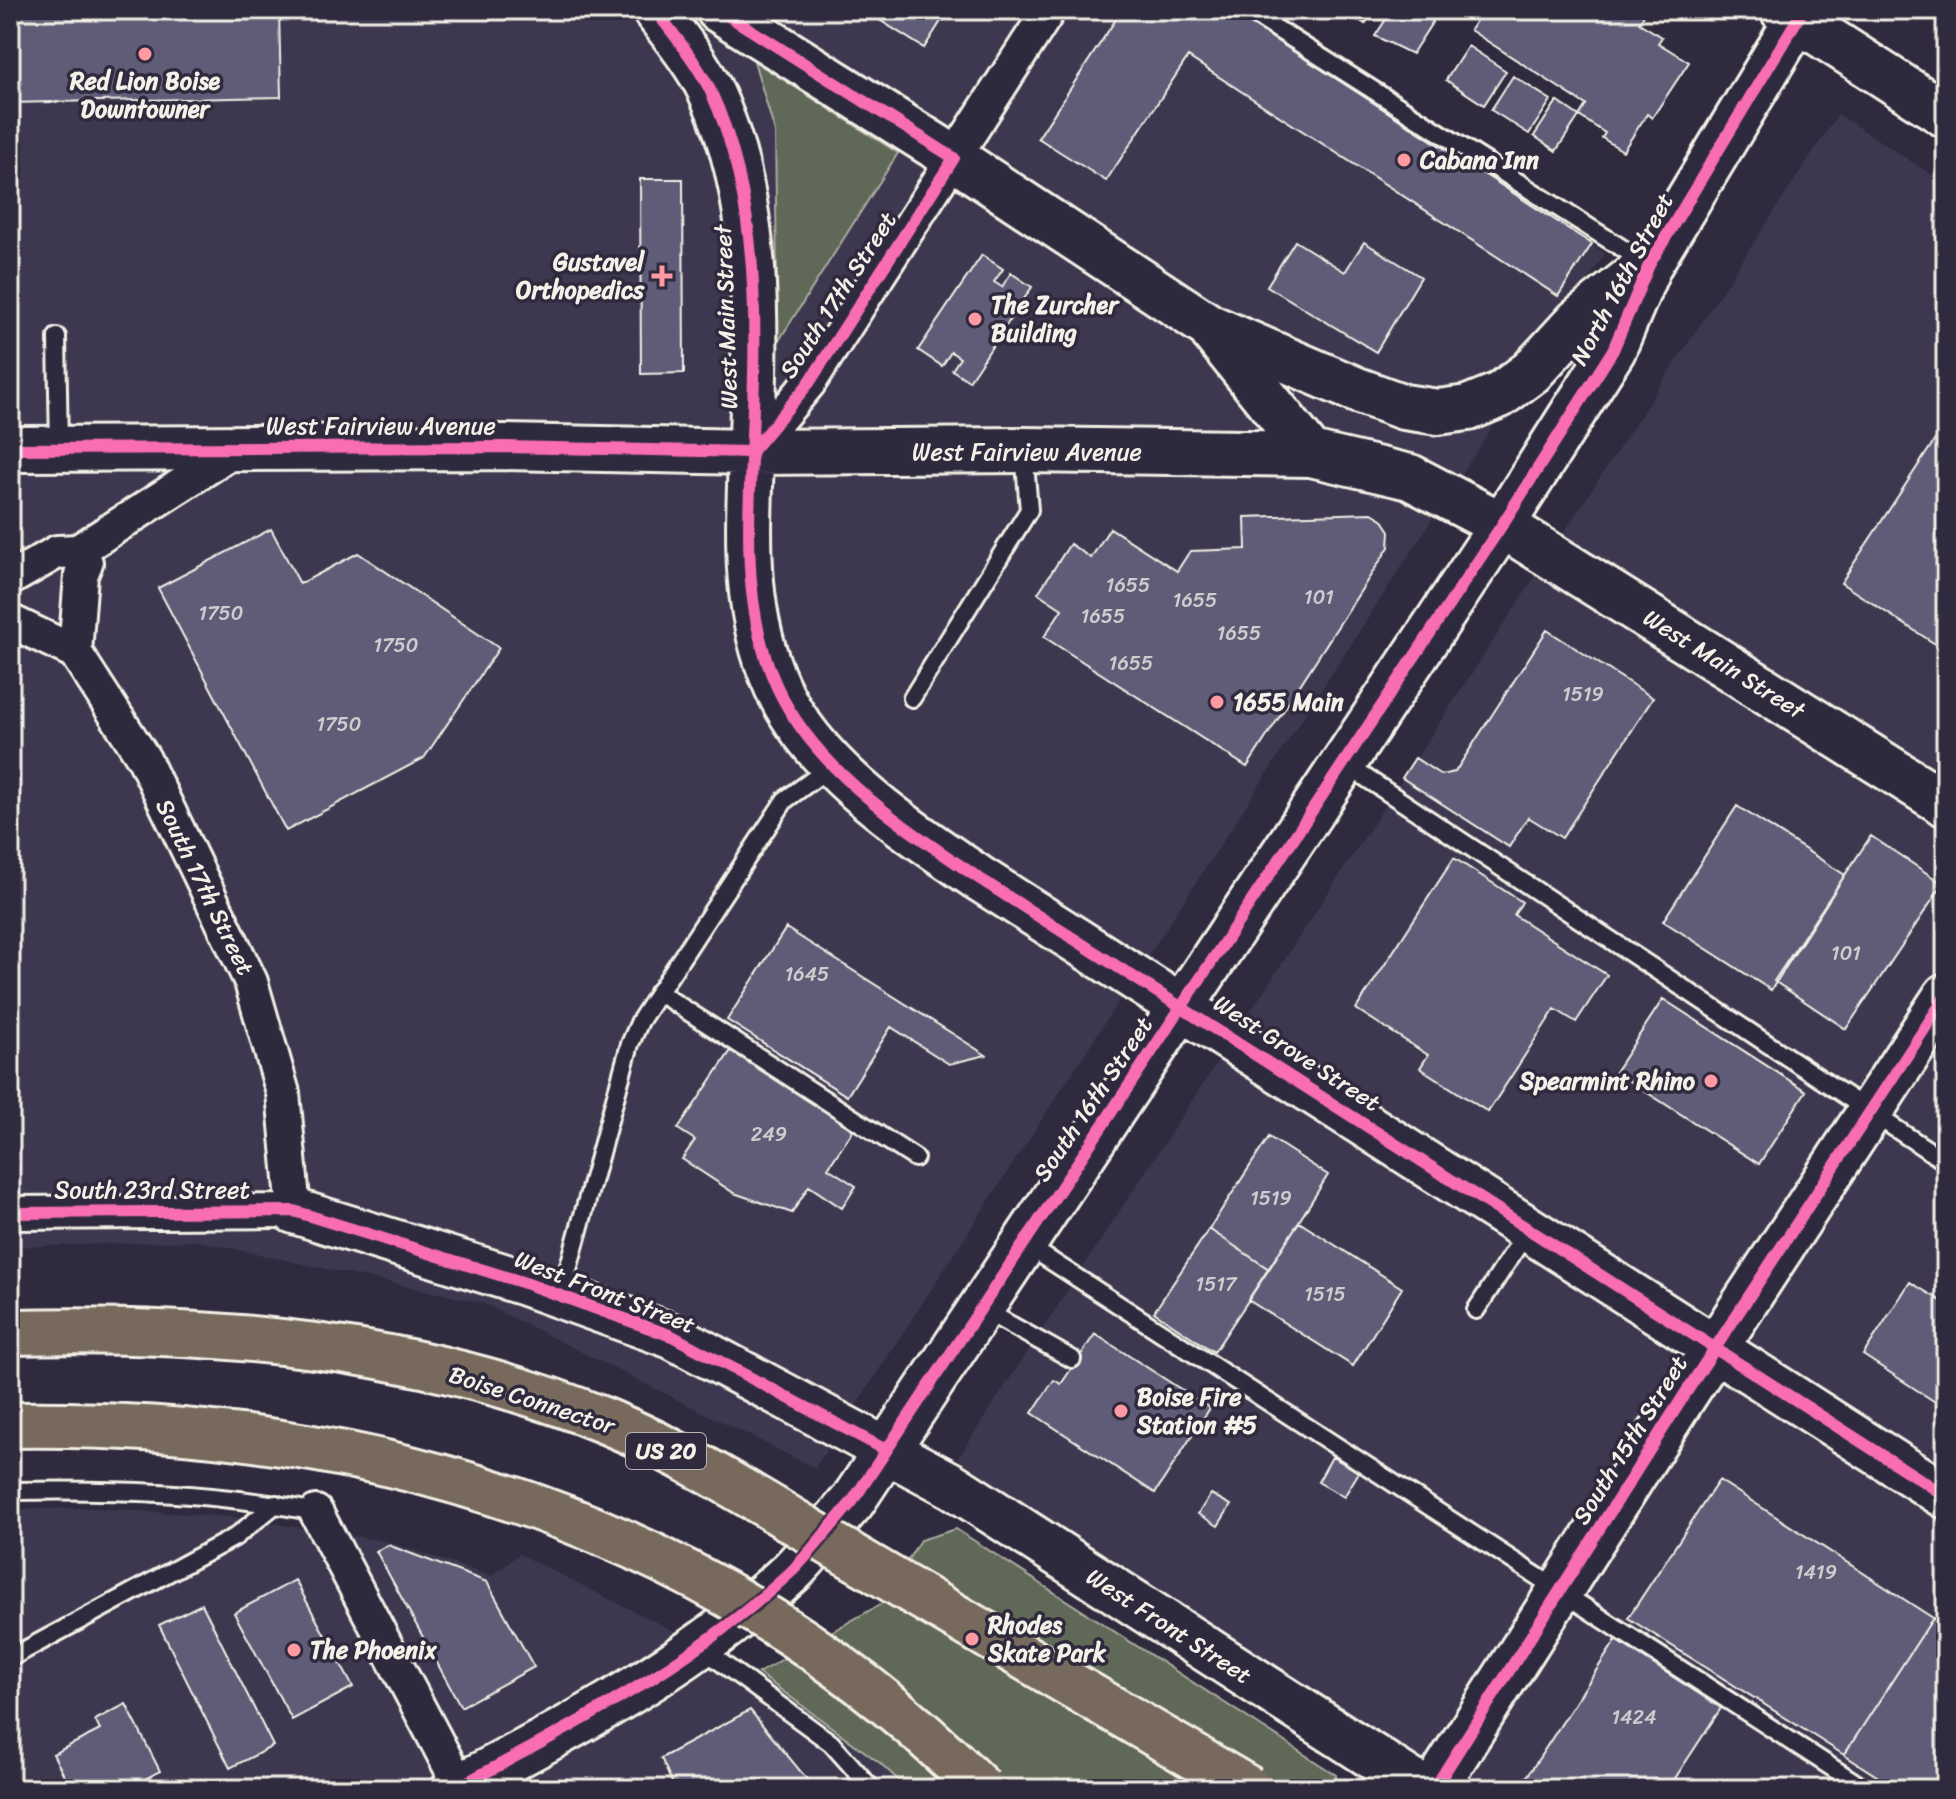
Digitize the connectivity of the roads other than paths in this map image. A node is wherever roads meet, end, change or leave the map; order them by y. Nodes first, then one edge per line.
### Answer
1 (655, 10) edge
2 (719, 10) edge
3 (1049, 10) edge
4 (1247, 10) edge
5 (1794, 13) edge
6 (1946, 115) edge
7 (954, 158) junction
8 (1649, 265) junction
9 (1210, 327) junction
10 (57, 337) dead end
11 (10, 449) edge
12 (59, 449) junction
13 (237, 449) junction
14 (1024, 450) junction
15 (751, 452) junction
16 (1311, 454) junction
17 (1502, 525) junction
18 (78, 551) junction
19 (10, 579) edge
20 (10, 621) edge
21 (75, 652) junction
22 (912, 698) dead end
23 (1343, 763) junction
24 (835, 764) junction
25 (1946, 804) edge
26 (658, 992) junction
27 (1946, 996) edge
28 (1182, 1005) junction
29 (1869, 1113) junction
30 (915, 1158) dead end
31 (1946, 1162) edge
32 (294, 1211) junction
33 (10, 1213) edge
34 (1529, 1228) junction
35 (1024, 1243) junction
36 (561, 1296) junction
37 (981, 1308) junction
38 (1476, 1310) dead end
39 (10, 1332) edge
40 (1715, 1348) junction
41 (1072, 1359) dead end
42 (10, 1425) edge
43 (886, 1450) junction
44 (10, 1491) edge
45 (1946, 1496) edge
46 (276, 1504) junction
47 (316, 1512) joint
48 (1560, 1591) junction
49 (699, 1646) junction
50 (10, 1658) edge
51 (457, 1787) edge
52 (872, 1789) edge
53 (981, 1789) edge
54 (1249, 1789) edge
55 (1423, 1789) edge
56 (1434, 1789) edge
57 (1865, 1789) edge

1 - 15 main road, West Main Street
2 - 7 main road
3 - 7 street, South 17th Street
4 - 8 lane
5 - 6 main road
5 - 8 main road, North 16th Street
7 - 9 main road
7 - 15 street, South 17th Street
8 - 9 main road
8 - 17 main road, North 16th Street
9 - 16 main road
10 - 12 lane
11 - 12 main road, West Fairview Avenue
12 - 13 main road, West Fairview Avenue
13 - 15 main road, West Fairview Avenue
13 - 18 street
14 - 15 main road, West Fairview Avenue
14 - 16 main road, West Fairview Avenue
14 - 22 lane
15 - 24 main road, West Grove Street
16 - 17 main road, West Fairview Avenue
17 - 23 main road, South 16th Street
17 - 25 main road, West Main Street
18 - 19 street
18 - 21 street
20 - 21 street
21 - 32 street, South 17th Street
23 - 28 main road, South 16th Street
23 - 29 lane
24 - 26 lane
24 - 28 main road, West Grove Street
26 - 30 lane
26 - 36 lane
27 - 29 main road, South 15th Street
28 - 34 main road, West Grove Street
28 - 35 main road, South 16th Street
29 - 31 lane
29 - 40 main road, South 15th Street
32 - 33 street, South 23rd Street
32 - 36 main road, West Front Street
34 - 38 lane
34 - 40 main road, West Grove Street
35 - 37 main road, South 16th Street
35 - 48 lane
36 - 43 main road, West Front Street
37 - 41 lane
37 - 43 main road, South 16th Street
39 - 54 highway, Boise Connector / US 20, bridge
40 - 45 main road, West Grove Street
40 - 48 main road, South 15th Street
42 - 53 highway, bridge
43 - 49 main road, South 16th Street
43 - 55 main road, West Front Street
44 - 46 lane
46 - 47 lane
46 - 50 lane
47 - 51 street
48 - 56 main road, South 15th Street
48 - 57 lane
49 - 51 main road, South 16th Street
49 - 52 lane

